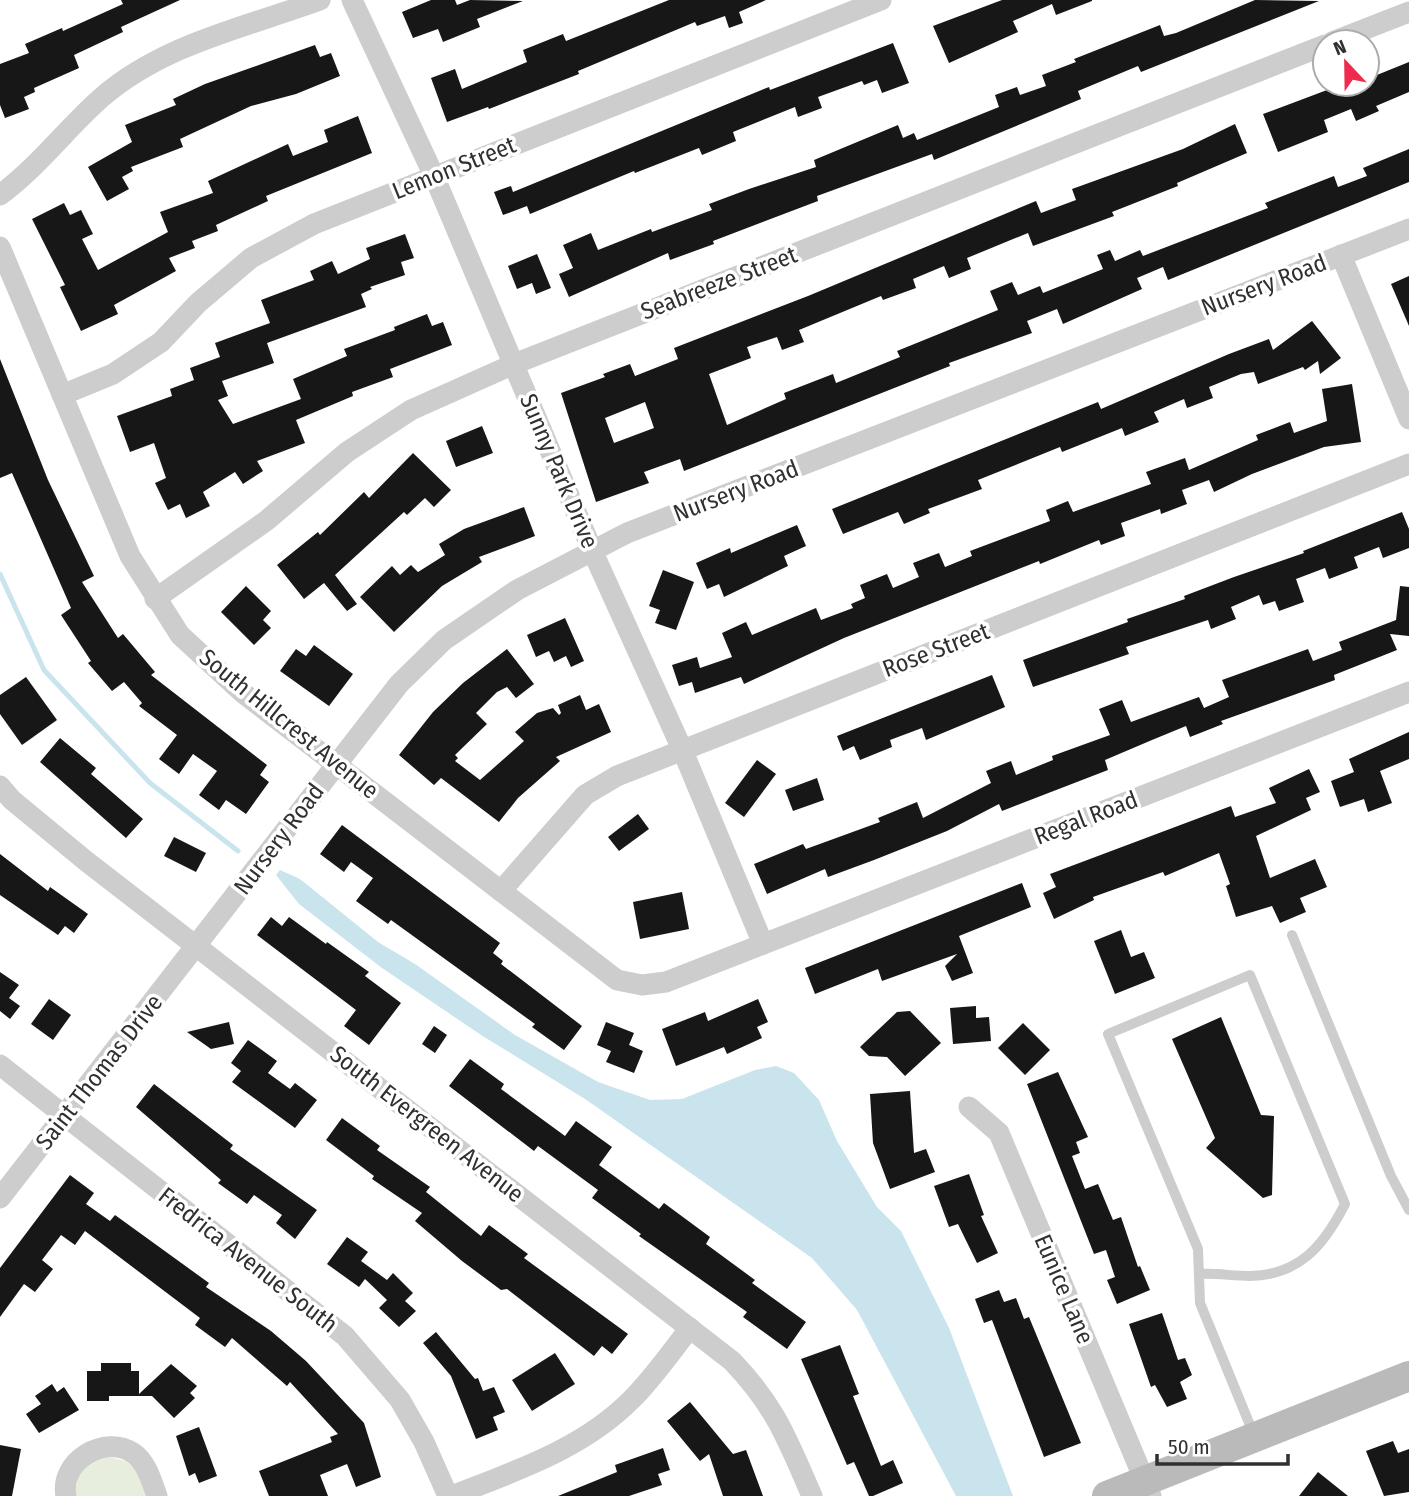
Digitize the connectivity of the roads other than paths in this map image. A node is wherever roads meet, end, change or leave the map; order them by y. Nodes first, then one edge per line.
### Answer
1 (320, 0) edge
2 (352, 0) edge
3 (881, 0) edge
4 (1409, 12) edge
5 (1368, 28) edge
6 (1311, 51) edge
7 (434, 176) junction
8 (0, 195) edge
9 (1409, 229) edge
10 (0, 247) edge
11 (1341, 255) junction
12 (514, 364) junction
13 (62, 395) junction
14 (1409, 419) edge
15 (1409, 464) edge
16 (592, 550) junction
17 (155, 599) junction
18 (1409, 692) edge
19 (682, 749) junction
20 (336, 764) junction
21 (0, 786) edge
22 (501, 891) junction
23 (1292, 935) dead end
24 (763, 944) junction
25 (197, 946) junction
26 (0, 1065) edge
27 (969, 1107) dead end
28 (65, 1115) junction
29 (1406, 1197) edge
30 (0, 1198) edge
31 (1409, 1209) edge
32 (1200, 1273) junction
33 (690, 1328) junction
34 (1409, 1376) edge
35 (1255, 1437) junction
36 (1148, 1489) edge
37 (65, 1496) edge
38 (157, 1496) edge
39 (450, 1496) edge
40 (812, 1496) edge
41 (1107, 1496) edge

1 - 8 street
2 - 7 street, Sunny Park Drive
3 - 7 street, Lemon Street
4 - 5 street
6 - 12 street, Seabreeze Street
7 - 12 street, Sunny Park Drive
7 - 13 street, Lemon Street
9 - 11 street, Nursery Road
10 - 13 street, South Hillcrest Avenue
11 - 14 street
11 - 16 street, Nursery Road
12 - 16 street, Sunny Park Drive
12 - 17 street, Seabreeze Street
13 - 17 street, South Hillcrest Avenue
15 - 19 street, Rose Street
16 - 19 street, Sunny Park Drive
16 - 20 street, Nursery Road
17 - 20 street, South Hillcrest Avenue
18 - 24 street, Regal Road
19 - 22 street, Rose Street
19 - 24 street, Sunny Park Drive
20 - 22 street, South Hillcrest Avenue
20 - 25 street, Nursery Road
21 - 25 street, South Evergreen Avenue
22 - 24 street, South Hillcrest Avenue
23 - 29 lane
25 - 28 street, Saint Thomas Drive
25 - 33 street, South Evergreen Avenue
26 - 28 street, Fredrica Avenue South
27 - 36 street, Eunice Lane
28 - 30 street, Saint Thomas Drive
28 - 39 street, Fredrica Avenue South
29 - 31 lane
32 - 32 lane
32 - 35 lane
33 - 39 street
33 - 40 street, South Evergreen Avenue
34 - 35 main road
35 - 36 main road
36 - 41 main road
37 - 38 street

